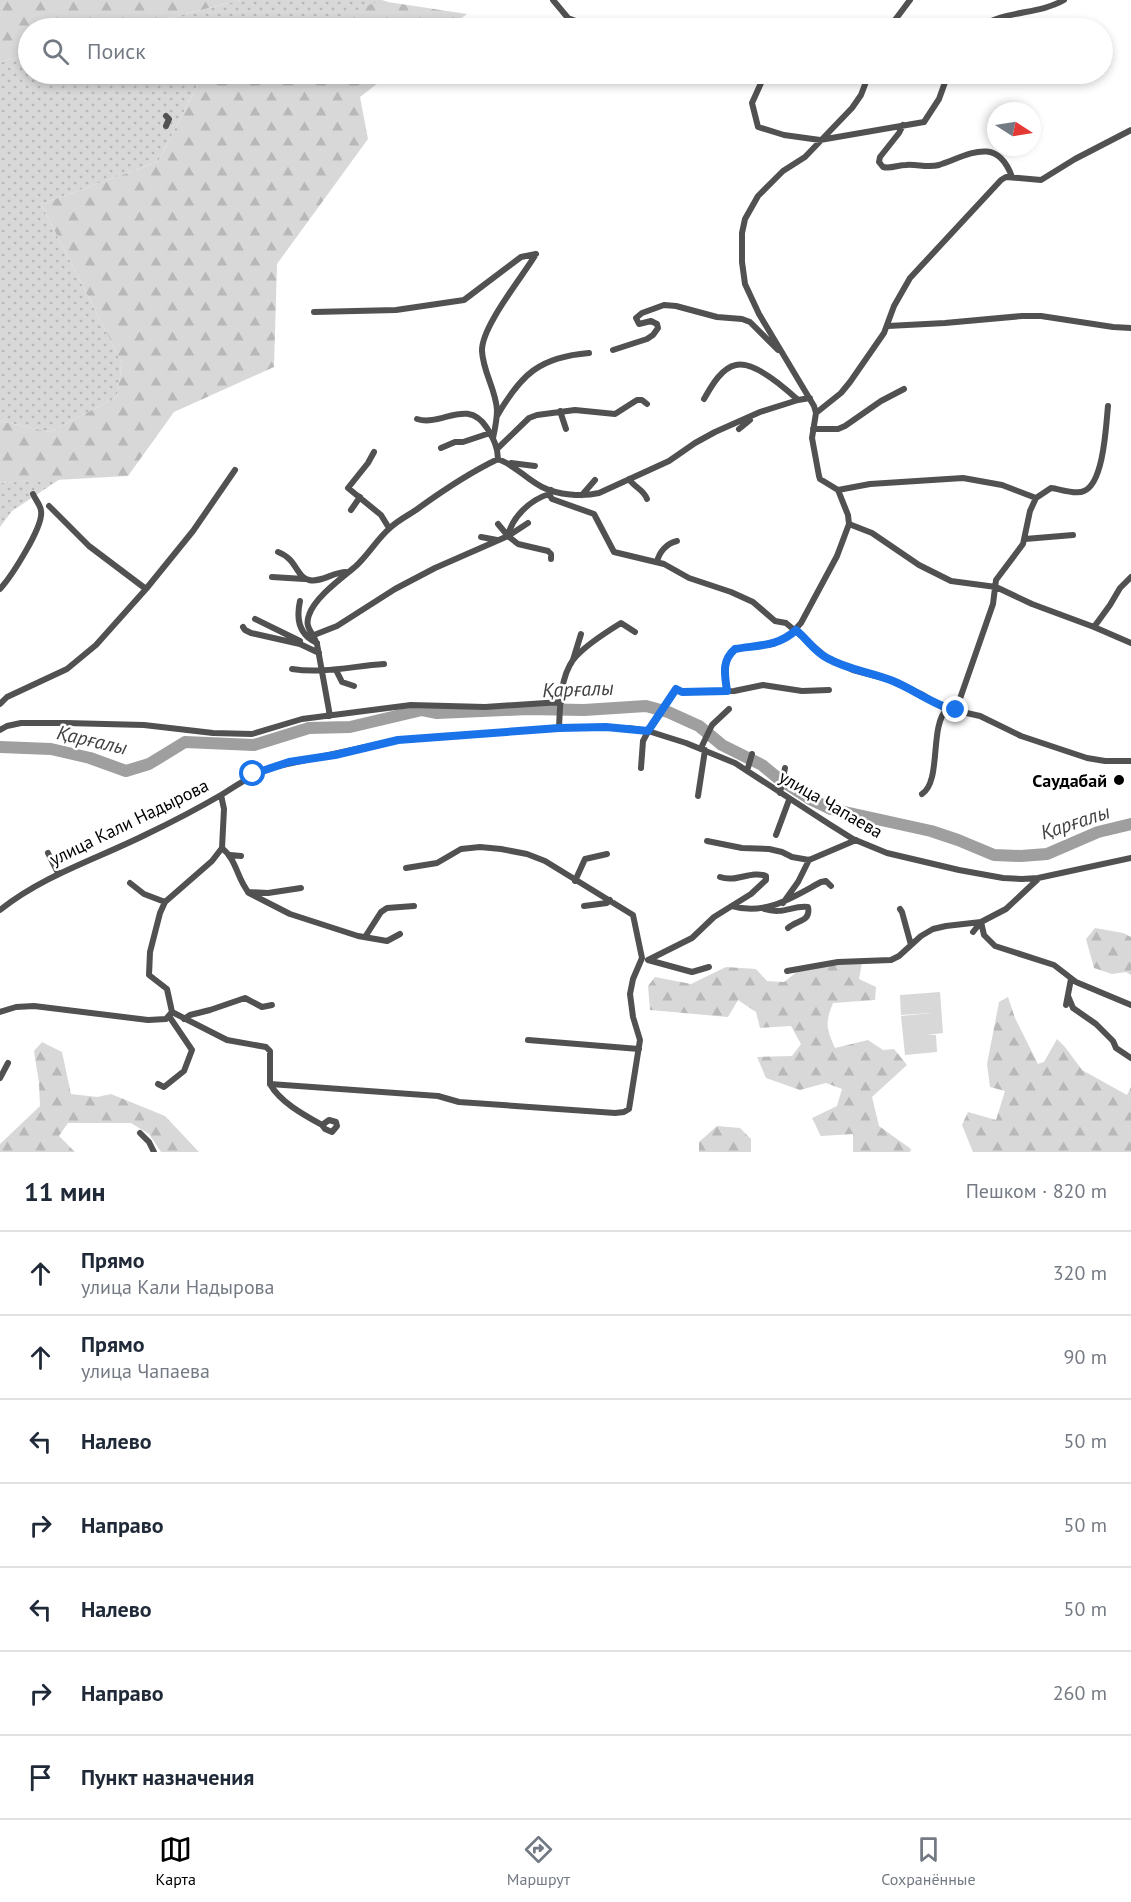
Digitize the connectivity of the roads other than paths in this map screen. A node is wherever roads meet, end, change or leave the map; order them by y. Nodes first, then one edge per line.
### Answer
1 (553, 0) edge
2 (910, 0) edge
3 (1064, 0) edge
4 (568, 18) edge
5 (896, 18) edge
6 (1001, 18) edge
7 (761, 84) edge
8 (865, 84) edge
9 (944, 84) edge
10 (166, 116) dead end
11 (903, 125) junction
12 (166, 126) dead end
13 (1131, 130) edge
14 (820, 140) junction
15 (1012, 177) junction
16 (314, 312) dead end
17 (888, 326) junction
18 (1131, 327) edge
19 (613, 350) dead end
20 (781, 352) junction
21 (590, 353) dead end
22 (904, 389) dead end
23 (810, 398) junction
24 (704, 399) dead end
25 (798, 400) junction
26 (647, 404) dead end
27 (1108, 406) dead end
28 (560, 411) junction
29 (816, 413) junction
30 (496, 417) junction
31 (752, 417) junction
32 (417, 419) dead end
33 (566, 429) dead end
34 (739, 429) dead end
35 (813, 429) junction
36 (491, 436) junction
37 (441, 448) dead end
38 (498, 448) junction
39 (374, 452) dead end
40 (498, 459) junction
41 (510, 463) junction
42 (535, 466) dead end
43 (235, 470) dead end
44 (629, 479) junction
45 (595, 480) dead end
46 (838, 490) junction
47 (550, 492) junction
48 (33, 494) dead end
49 (582, 495) junction
50 (360, 497) junction
51 (1036, 498) junction
52 (647, 499) dead end
53 (49, 506) dead end
54 (351, 510) dead end
55 (528, 523) dead end
56 (498, 524) dead end
57 (849, 524) junction
58 (389, 528) junction
59 (1073, 535) dead end
60 (508, 536) junction
61 (481, 537) dead end
62 (1025, 539) junction
63 (498, 540) junction
64 (677, 541) dead end
65 (278, 552) dead end
66 (551, 559) dead end
67 (657, 562) junction
68 (346, 573) junction
69 (272, 577) dead end
70 (1131, 577) edge
71 (305, 579) junction
72 (996, 587) junction
73 (0, 589) edge
74 (146, 589) junction
75 (300, 601) dead end
76 (255, 620) dead end
77 (243, 627) dead end
78 (1094, 627) junction
79 (796, 630) junction
80 (635, 632) dead end
81 (581, 634) dead end
82 (314, 635) junction
83 (317, 643) junction
84 (1131, 643) edge
85 (305, 646) junction
86 (319, 653) junction
87 (573, 660) junction
88 (384, 664) dead end
89 (292, 669) dead end
90 (336, 670) junction
91 (322, 671) junction
92 (354, 686) dead end
93 (829, 690) dead end
94 (726, 691) junction
95 (561, 703) junction
96 (0, 704) edge
97 (729, 709) dead end
98 (947, 709) junction
99 (956, 710) junction
100 (330, 716) junction
101 (559, 728) junction
102 (0, 730) edge
103 (648, 731) junction
104 (703, 749) junction
105 (752, 754) dead end
106 (1131, 761) edge
107 (642, 768) dead end
108 (747, 771) junction
109 (784, 772) dead end
110 (780, 789) junction
111 (922, 794) dead end
112 (220, 795) junction
113 (698, 796) dead end
114 (789, 800) junction
115 (776, 835) dead end
116 (856, 840) junction
117 (707, 841) dead end
118 (222, 848) junction
119 (48, 853) dead end
120 (607, 854) dead end
121 (230, 855) junction
122 (241, 856) dead end
123 (1131, 858) edge
124 (809, 860) junction
125 (406, 868) dead end
126 (58, 873) junction
127 (720, 877) dead end
128 (1038, 878) junction
129 (575, 881) junction
130 (130, 883) dead end
131 (831, 886) dead end
132 (301, 888) dead end
133 (248, 892) junction
134 (610, 900) junction
135 (165, 903) junction
136 (783, 904) junction
137 (414, 906) dead end
138 (584, 906) dead end
139 (732, 906) junction
140 (760, 908) junction
141 (900, 909) dead end
142 (0, 910) edge
143 (981, 922) junction
144 (788, 928) dead end
145 (973, 932) dead end
146 (400, 934) dead end
147 (365, 937) junction
148 (911, 945) junction
149 (645, 959) junction
150 (709, 967) dead end
151 (787, 971) dead end
152 (1071, 979) junction
153 (1068, 996) junction
154 (272, 1005) dead end
155 (1066, 1005) dead end
156 (1131, 1005) edge
157 (0, 1012) edge
158 (170, 1014) junction
159 (184, 1019) junction
160 (528, 1040) dead end
161 (639, 1049) junction
162 (1131, 1058) edge
163 (8, 1063) dead end
164 (0, 1078) edge
165 (158, 1084) dead end
166 (270, 1084) junction
167 (322, 1125) dead end
168 (140, 1133) dead end
169 (154, 1152) edge

1 - 4 street
2 - 5 street
3 - 6 street
7 - 14 street
8 - 14 street
9 - 11 street
10 - 12 street
11 - 14 street
11 - 15 street
13 - 15 street
14 - 20 street
15 - 17 street
16 - 30 street
17 - 18 street
17 - 29 street
19 - 20 street
20 - 23 street
21 - 30 street
22 - 35 street
23 - 25 street
23 - 29 street
24 - 25 street
25 - 31 street
26 - 28 street
27 - 51 street
28 - 33 street
28 - 38 street
29 - 35 street
30 - 36 street
31 - 34 street
31 - 44 street
32 - 36 street
35 - 46 street
36 - 37 street
36 - 38 street
38 - 40 street
39 - 50 street
40 - 41 street
40 - 58 street
41 - 42 street
41 - 47 street
43 - 74 street
44 - 49 street
44 - 52 street
45 - 49 street
46 - 51 street
46 - 57 street
47 - 49 street
47 - 60 street
47 - 67 street
48 - 73 street
50 - 54 street
50 - 58 street
51 - 62 street
53 - 74 street
55 - 60 street
56 - 60 street
57 - 72 street
57 - 79 street
58 - 68 street
59 - 62 street
60 - 63 street
60 - 66 street
61 - 63 street
62 - 72 street
63 - 82 street
64 - 67 street
65 - 71 street
67 - 79 street
68 - 71 street
68 - 82 street
69 - 71 street
70 - 78 street
72 - 78 street
72 - 99 street
74 - 96 street
75 - 83 street
76 - 85 street
77 - 85 street
78 - 84 street
79 - 94 street
79 - 98 street
80 - 87 street
81 - 87 street
82 - 83 street
83 - 86 street
85 - 86 street
86 - 91 street
87 - 95 street
88 - 90 street
89 - 91 street
90 - 91 street
90 - 92 street
91 - 100 street
93 - 94 street
94 - 103 street
95 - 100 street
95 - 101 street
97 - 104 street
98 - 99 street
98 - 111 street
99 - 106 street
100 - 102 street
101 - 103 street, улица Чапаева
101 - 112 street, улица Кали Надырова
103 - 104 street, улица Чапаева
103 - 107 street
104 - 108 street, улица Чапаева
104 - 113 street
105 - 108 street
108 - 110 street, улица Чапаева
109 - 110 street
110 - 114 street, улица Чапаева
112 - 118 street
112 - 126 street, улица Кали Надырова
114 - 115 street
114 - 116 street, улица Чапаева
116 - 124 street
116 - 128 street, улица Чапаева
117 - 124 street
118 - 121 street
118 - 135 street
119 - 126 street
120 - 129 street
121 - 122 street
121 - 133 street
123 - 128 street, улица Чапаева
124 - 136 street
125 - 129 street
126 - 142 street, улица Кали Надырова
127 - 139 street
128 - 143 street
129 - 134 street
130 - 135 street
131 - 136 street
132 - 133 street
133 - 147 street
134 - 138 street
134 - 149 street
135 - 158 street
136 - 140 street
137 - 147 street
139 - 140 street
139 - 149 street
140 - 144 street
141 - 148 street
143 - 145 street
143 - 148 street
143 - 152 street
146 - 147 street
148 - 151 street
149 - 150 street
149 - 161 street
152 - 153 street
152 - 156 street
153 - 155 street
153 - 162 street
154 - 159 street
157 - 158 street
158 - 159 street
158 - 165 street
159 - 166 street
160 - 161 street
161 - 166 street
163 - 164 street
166 - 167 street
168 - 169 street

